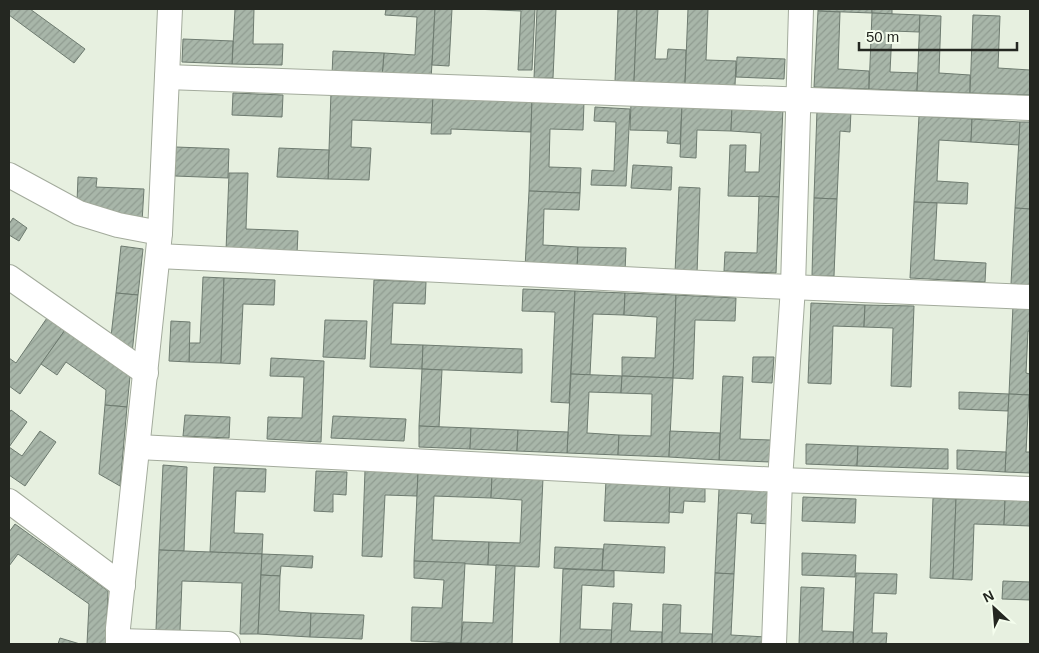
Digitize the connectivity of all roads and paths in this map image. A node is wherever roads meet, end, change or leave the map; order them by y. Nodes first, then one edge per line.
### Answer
1 (170, 9) edge
2 (801, 9) edge
3 (167, 77) junction
4 (799, 100) junction
5 (1030, 108) edge
6 (11, 180) edge
7 (159, 244) junction
8 (9, 276) edge
9 (793, 287) junction
10 (1030, 297) edge
11 (146, 373) junction
12 (138, 447) junction
13 (780, 480) junction
14 (1030, 488) edge
15 (9, 501) edge
16 (123, 586) junction
17 (118, 643) edge
18 (228, 644) edge
19 (774, 644) edge

1 - 3 street
2 - 4 street
3 - 4 street
3 - 7 street
4 - 5 street
4 - 9 street
6 - 7 street
7 - 9 street
7 - 11 street
8 - 11 street
9 - 10 street
9 - 13 street
11 - 12 street
12 - 13 street
12 - 16 street
13 - 14 street
13 - 19 street
15 - 16 street
16 - 17 street
17 - 18 street

